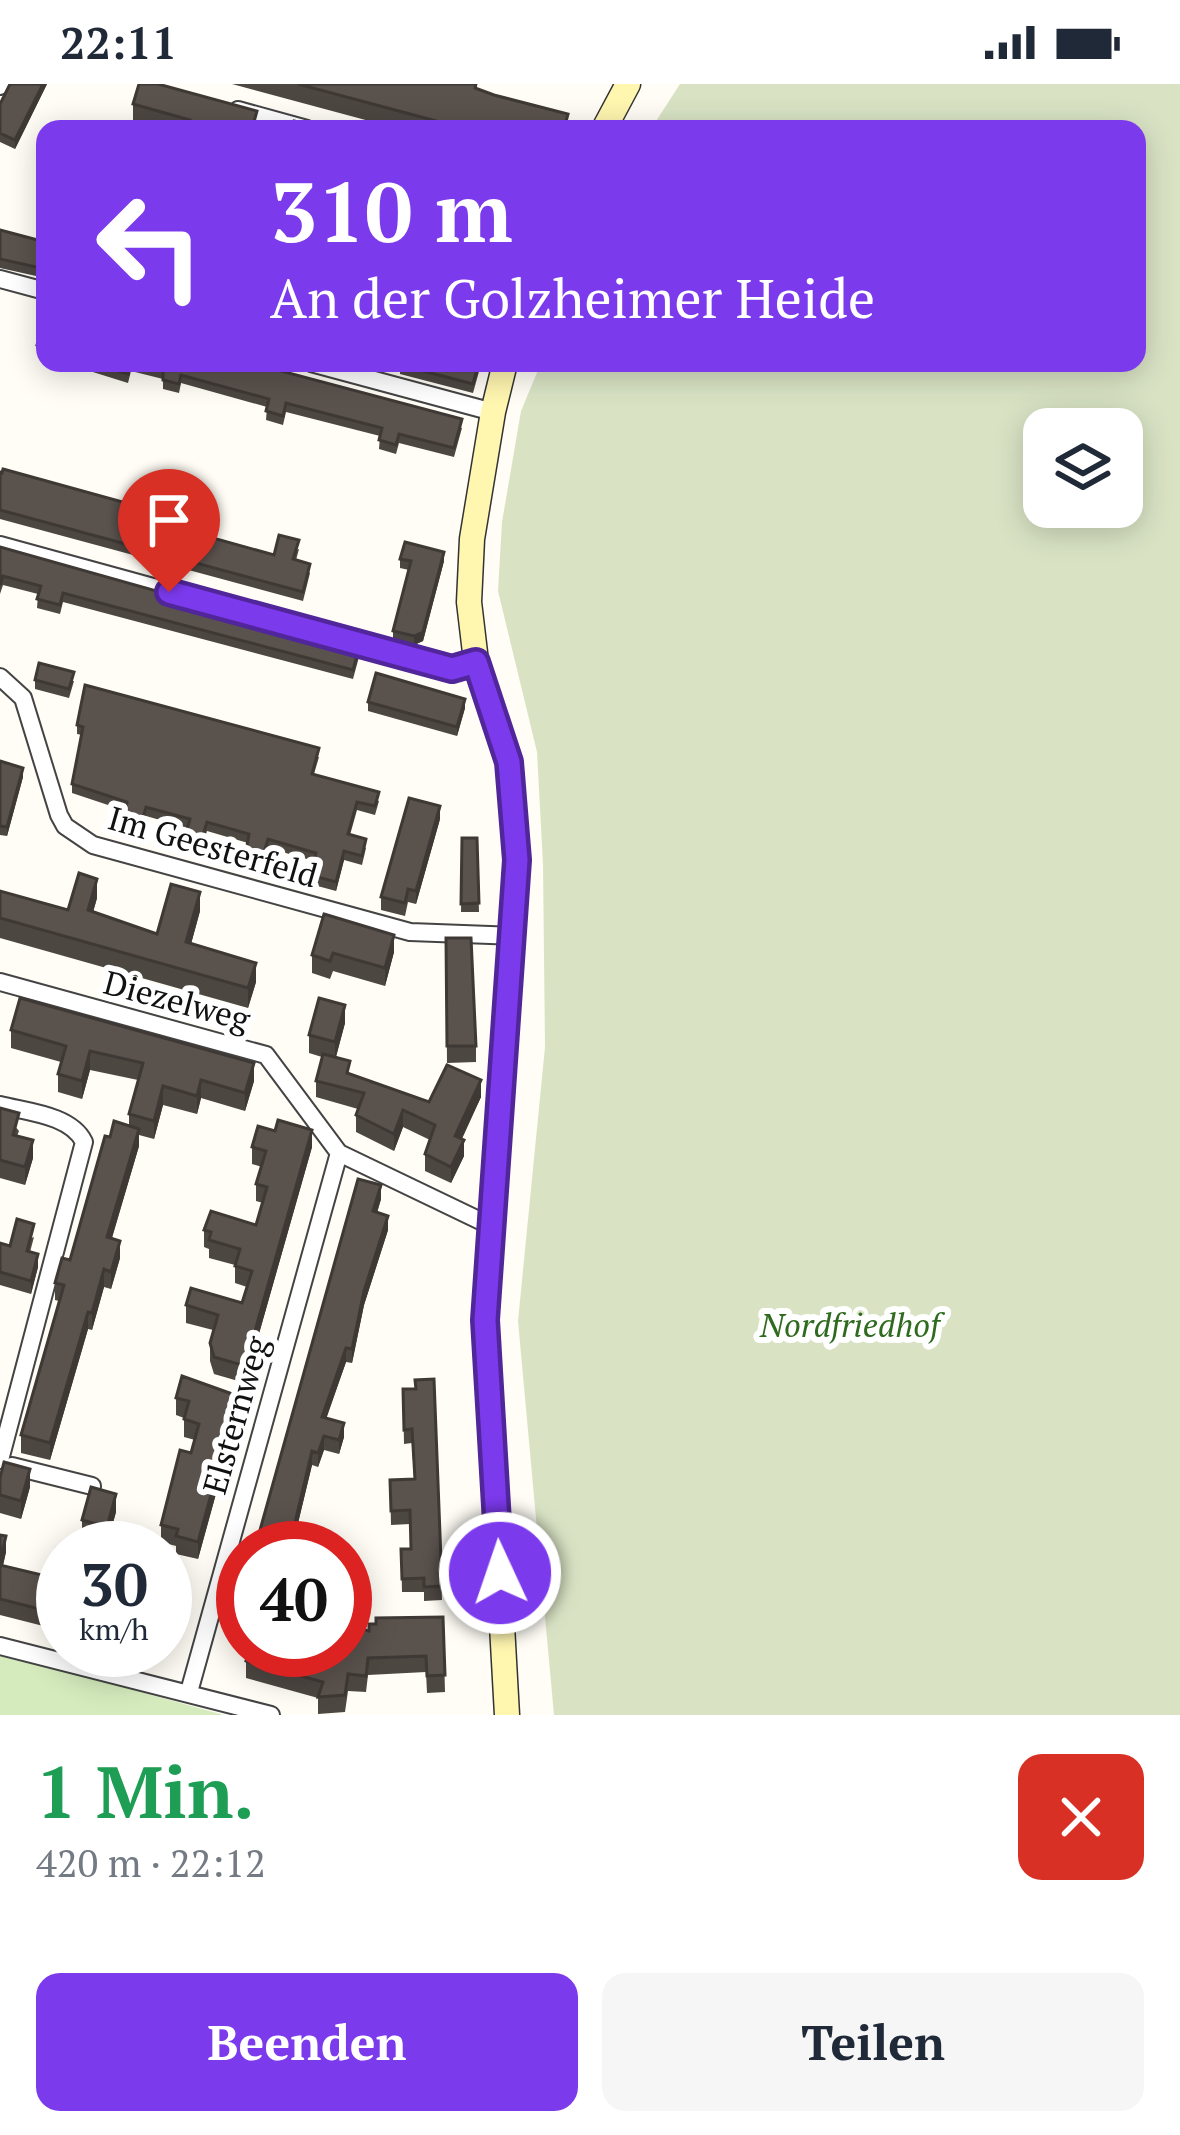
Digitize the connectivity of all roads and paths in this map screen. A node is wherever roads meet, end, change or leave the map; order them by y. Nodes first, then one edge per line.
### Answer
1 (628, 84) edge
2 (224, 106) edge
3 (275, 120) edge
4 (609, 120) edge
5 (0, 279) edge
6 (36, 289) edge
7 (344, 372) edge
8 (504, 372) edge
9 (493, 412) junction
10 (0, 545) edge
11 (476, 662) junction
12 (0, 677) edge
13 (514, 936) junction
14 (0, 982) edge
15 (0, 1105) edge
16 (339, 1153) junction
17 (491, 1226) junction
18 (0, 1461) edge
19 (92, 1486) edge
20 (0, 1646) edge
21 (189, 1692) junction
22 (271, 1715) edge
23 (507, 1715) edge

1 - 4 street
2 - 3 street
5 - 6 street
7 - 9 street
8 - 9 street
9 - 11 street
10 - 11 street
11 - 13 street
12 - 13 street, Im Geesterfeld
13 - 17 street
14 - 16 street, Diezelweg
15 - 18 street
16 - 17 street, Diezelweg
16 - 21 street, Elsternweg
17 - 23 street
18 - 19 street
20 - 21 street
21 - 22 street

